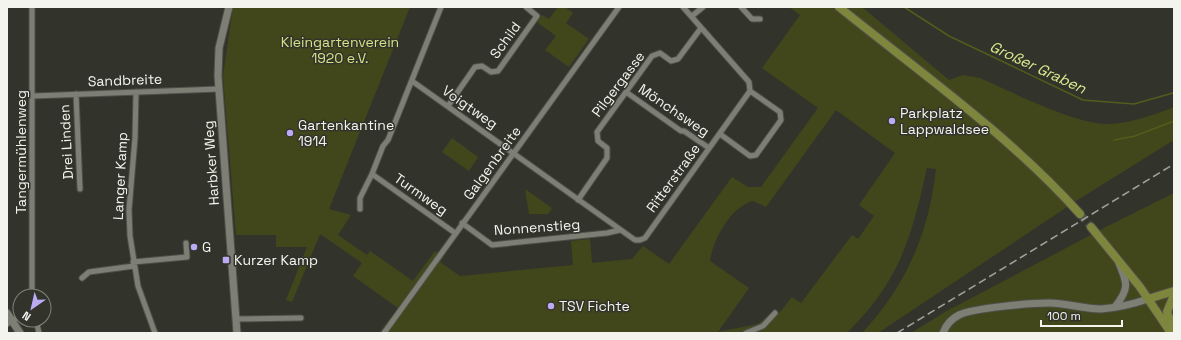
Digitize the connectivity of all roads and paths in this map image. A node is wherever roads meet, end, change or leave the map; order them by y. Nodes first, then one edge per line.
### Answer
1 (32, 7) edge
2 (229, 7) edge
3 (441, 7) edge
4 (526, 7) edge
5 (619, 7) edge
6 (683, 7) edge
7 (703, 7) edge
8 (741, 7) edge
9 (838, 7) edge
10 (692, 16) junction
11 (760, 19) dead end
12 (701, 28) junction
13 (412, 81) junction
14 (219, 88) junction
15 (750, 90) junction
16 (136, 92) junction
17 (626, 92) junction
18 (76, 94) junction
19 (33, 96) junction
20 (448, 106) junction
21 (720, 134) junction
22 (709, 148) junction
23 (513, 153) junction
24 (372, 174) junction
25 (80, 189) dead end
26 (578, 200) junction
27 (360, 209) dead end
28 (1080, 214) tunnel mouth
29 (462, 223) junction
30 (1091, 227) tunnel mouth
31 (620, 230) junction
32 (455, 233) junction
33 (186, 244) dead end
34 (1116, 257) junction
35 (133, 264) junction
36 (82, 278) dead end
37 (32, 288) edge
38 (1174, 291) edge
39 (1174, 295) edge
40 (1148, 299) junction
41 (1115, 307) junction
42 (7, 313) edge
43 (775, 313) dead end
44 (301, 318) dead end
45 (236, 319) junction
46 (10, 323) edge
47 (1174, 330) edge
48 (20, 333) edge
49 (155, 333) edge
50 (237, 333) edge
51 (384, 333) edge
52 (746, 333) edge
53 (943, 333) edge
54 (1171, 333) edge

1 - 19 street, Tangermühlenweg
2 - 14 main road, Harbker Weg
3 - 13 street
4 - 20 street, Schild
5 - 23 street, Galgenbreite
6 - 10 street
7 - 10 street
8 - 11 street
9 - 28 main road
10 - 12 street
12 - 15 street
12 - 17 street, Pilgergasse
13 - 20 street, Voigtweg
13 - 24 street
14 - 16 street, Sandbreite
14 - 45 main road, Harbker Weg
15 - 21 street, Ritterstraße
15 - 21 street
16 - 18 street, Sandbreite
16 - 35 street, Langer Kamp
17 - 22 street, Mönchsweg
17 - 26 street, Pilgergasse
18 - 19 street, Sandbreite
18 - 25 street, Drei Linden
19 - 37 street, Tangermühlenweg
20 - 23 street, Voigtweg
21 - 22 street, Ritterstraße
22 - 31 street, Ritterstraße
23 - 26 street, Ritterstraße
23 - 29 street, Galgenbreite
24 - 27 street
24 - 32 street, Turmweg
26 - 31 street, Ritterstraße
29 - 31 street, Nonnenstieg
29 - 32 street, Galgenbreite
30 - 34 main road
32 - 51 street, Galgenbreite
33 - 35 street
34 - 40 main road
34 - 41 main road
35 - 36 street
35 - 49 street, Langer Kamp
38 - 40 main road
39 - 47 main road
40 - 41 main road
40 - 54 main road
41 - 53 main road
42 - 46 main road
43 - 52 street
44 - 45 street
45 - 50 main road, Harbker Weg
46 - 48 main road

